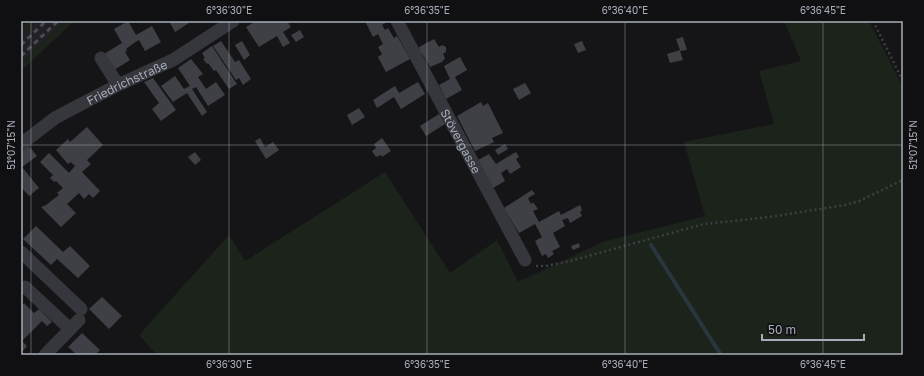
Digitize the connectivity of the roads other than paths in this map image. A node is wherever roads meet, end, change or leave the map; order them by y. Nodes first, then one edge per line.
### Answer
1 (233, 21) edge
2 (397, 21) edge
3 (101, 58) dead end
4 (118, 84) junction
5 (21, 144) edge
6 (21, 252) edge
7 (525, 260) road end
8 (41, 272) junction
9 (23, 289) edge
10 (70, 329) junction
11 (45, 355) edge

1 - 4 street, Friedrichstraße
2 - 7 street, Stövergasse
3 - 4 street
4 - 5 street, Friedrichstraße
6 - 8 street
8 - 9 street
8 - 10 street
9 - 10 street
10 - 11 street

